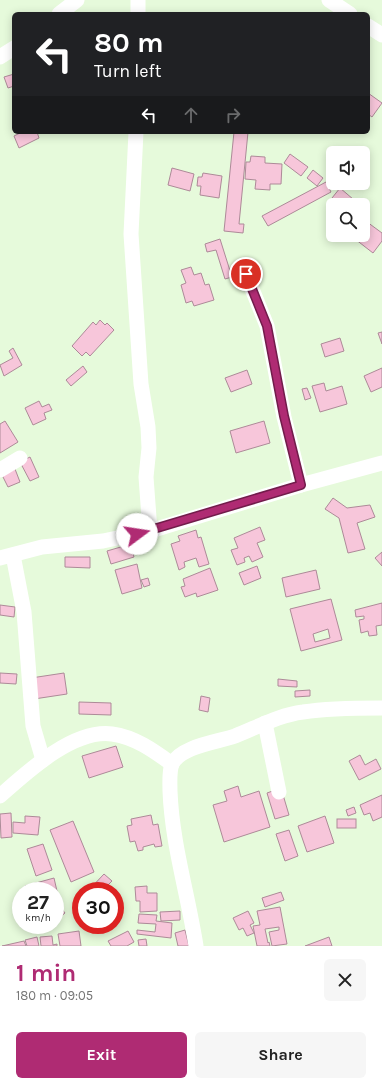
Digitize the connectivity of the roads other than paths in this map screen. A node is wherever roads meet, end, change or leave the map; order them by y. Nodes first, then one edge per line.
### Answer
1 (77, 0) edge
2 (138, 0) edge
3 (329, 0) edge
4 (62, 12) edge
5 (138, 12) edge
6 (347, 12) edge
7 (370, 27) edge
8 (382, 35) edge
9 (12, 49) edge
10 (0, 57) edge
11 (136, 134) edge
12 (246, 274) dead end
13 (20, 458) dead end
14 (382, 463) edge
15 (0, 470) edge
16 (301, 485) junction
17 (150, 531) junction
18 (6, 556) edge
19 (382, 708) edge
20 (265, 723) junction
21 (43, 760) junction
22 (172, 764) junction
23 (280, 792) dead end
24 (0, 796) edge
25 (196, 946) edge

1 - 4 street
2 - 5 street
3 - 6 street
7 - 8 street
9 - 10 street
11 - 17 street
12 - 16 street
13 - 15 street
14 - 16 street
16 - 17 street
17 - 18 street
18 - 21 street
19 - 20 street
20 - 22 street
20 - 23 street
21 - 22 street
21 - 24 street
22 - 25 street

